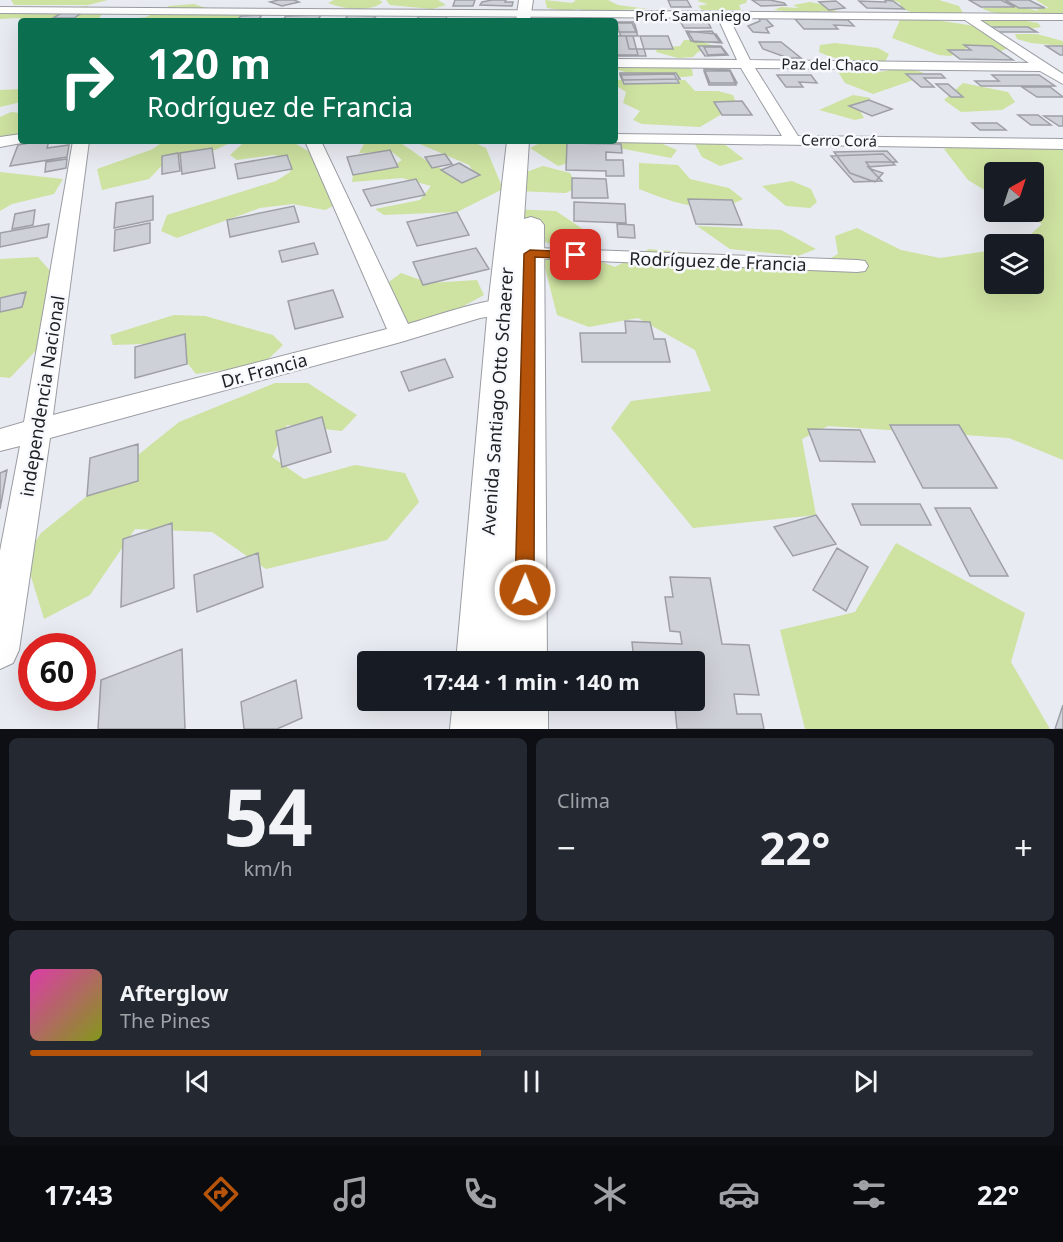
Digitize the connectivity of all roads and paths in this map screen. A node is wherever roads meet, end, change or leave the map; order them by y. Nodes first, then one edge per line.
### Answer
1 (254, 0) edge
2 (393, 0) edge
3 (744, 0) edge
4 (104, 6) edge
5 (953, 6) dead end
6 (0, 10) edge
7 (241, 10) junction
8 (338, 10) junction
9 (385, 11) junction
10 (532, 11) edge
11 (722, 15) junction
12 (757, 15) junction
13 (1063, 17) edge
14 (333, 18) edge
15 (970, 18) junction
16 (618, 63) edge
17 (745, 63) junction
18 (1044, 67) junction
19 (1063, 80) edge
20 (18, 139) edge
21 (618, 139) edge
22 (792, 139) junction
23 (0, 142) edge
24 (81, 144) edge
25 (314, 144) edge
26 (518, 144) edge
27 (534, 144) edge
28 (1063, 144) edge
29 (519, 253) junction
30 (857, 266) dead end
31 (516, 305) junction
32 (401, 334) junction
33 (37, 430) junction
34 (0, 440) edge
35 (0, 650) edge
36 (481, 651) edge
37 (524, 651) edge
38 (477, 711) edge
39 (523, 711) edge
40 (476, 729) edge
41 (522, 729) edge

1 - 7 street
2 - 9 street
3 - 12 street
4 - 6 street, Prof. Samaniego
4 - 7 street, Prof. Samaniego
5 - 15 street
7 - 8 street, Prof. Samaniego
8 - 9 street, Prof. Samaniego
8 - 14 street
9 - 10 street, Prof. Samaniego
10 - 11 street, Prof. Samaniego
11 - 12 street, Prof. Samaniego
11 - 17 street
12 - 15 street, Prof. Samaniego
13 - 15 street, Prof. Samaniego
15 - 18 street
16 - 17 street, Paz del Chaco
17 - 18 street, Paz del Chaco
17 - 22 street
18 - 19 street
20 - 23 street
21 - 22 street, Cerro Corá
22 - 28 street, Cerro Corá
24 - 33 street, independencia Nacional
25 - 32 street
26 - 29 main road, Avenida Santiago Otto Schaerer
27 - 29 main road, Avenida Santiago Otto Schaerer
29 - 30 street, Rodríguez de Francia
29 - 31 main road, Avenida Santiago Otto Schaerer
31 - 32 street, Dr. Francia
31 - 36 main road, Avenida Santiago Otto Schaerer
31 - 37 main road, Avenida Santiago Otto Schaerer
32 - 33 street, Dr. Francia
33 - 34 street, Dr. Francia
33 - 35 street, independencia Nacional
38 - 40 main road
39 - 41 main road

